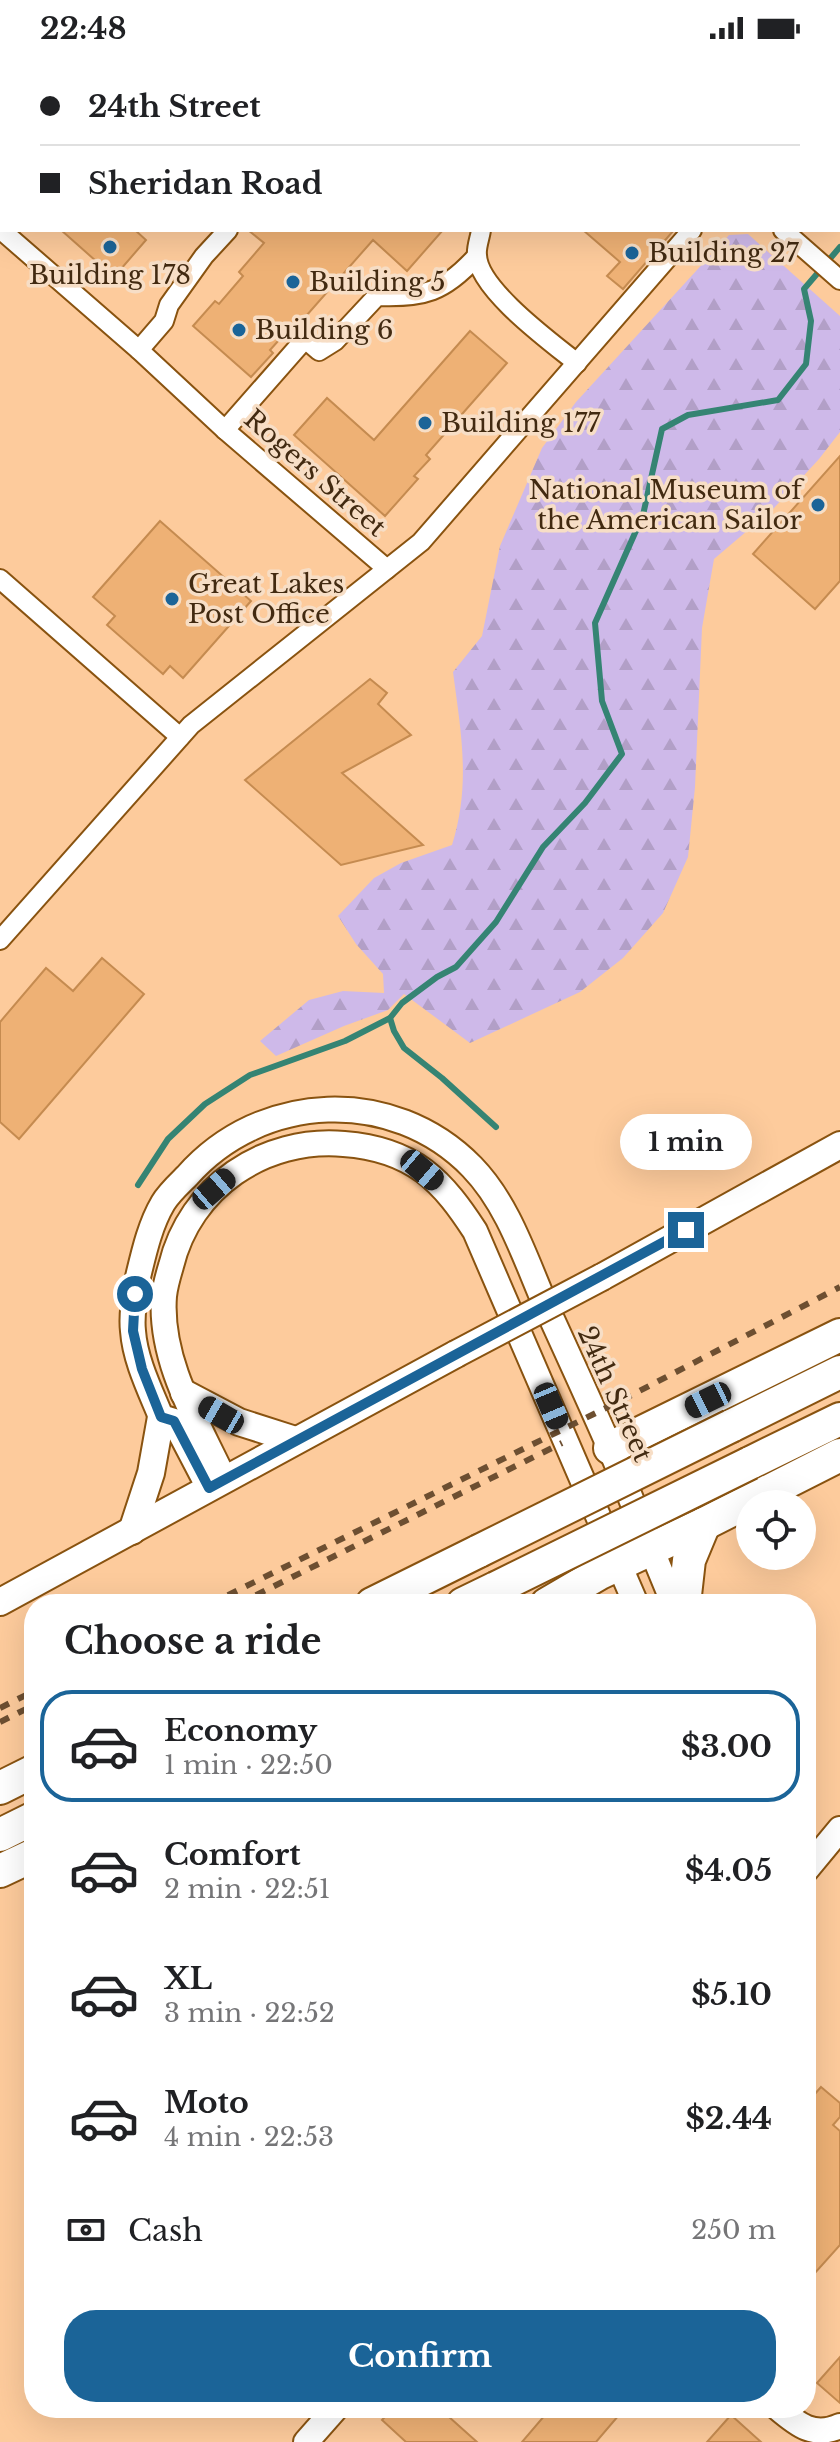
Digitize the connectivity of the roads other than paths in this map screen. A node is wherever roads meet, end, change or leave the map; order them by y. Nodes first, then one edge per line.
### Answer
1 (3, 232) edge
2 (226, 232) edge
3 (481, 232) edge
4 (690, 232) edge
5 (785, 232) edge
6 (476, 257) junction
7 (840, 280) edge
8 (139, 350) junction
9 (577, 363) junction
10 (225, 430) junction
11 (387, 569) junction
12 (0, 579) edge
13 (180, 737) junction
14 (0, 940) edge
15 (840, 1145) edge
16 (840, 1335) edge
17 (840, 1372) edge
18 (184, 1393) junction
19 (161, 1417) junction
20 (840, 1419) edge
21 (295, 1440) junction
22 (610, 1448) junction
23 (840, 1455) edge
24 (217, 1483) junction
25 (704, 1524) junction
26 (132, 1531) junction
27 (650, 1549) junction
28 (619, 1564) junction
29 (392, 1594) edge
30 (484, 1594) edge
31 (563, 1594) edge
32 (632, 1594) edge
33 (670, 1594) edge
34 (685, 1594) edge
35 (0, 1602) edge
36 (24, 1776) edge
37 (0, 1788) edge
38 (24, 1823) edge
39 (840, 1829) edge
40 (0, 1835) edge
41 (816, 1858) edge
42 (24, 1860) edge
43 (0, 1871) edge
44 (327, 2418) edge
45 (791, 2418) edge
46 (840, 2426) edge
47 (306, 2442) edge

1 - 8 street, Rogers Street
2 - 8 street
3 - 6 street
4 - 9 street, Rogers Street
5 - 7 street
6 - 9 street
6 - 10 street
8 - 10 street, Rogers Street
9 - 11 street, Rogers Street
10 - 11 street, Rogers Street
11 - 13 street
12 - 13 street
13 - 14 street
15 - 21 main road, bridge
16 - 22 highway
17 - 29 highway, bridge
18 - 21 main road
18 - 24 street
18 - 28 street
19 - 22 street, 24th Street
19 - 24 street, 24th Street
19 - 26 main road
20 - 30 highway, bridge
21 - 24 main road
22 - 27 street, 24th Street
23 - 25 highway
24 - 26 main road
25 - 27 highway
25 - 34 highway
26 - 35 main road
27 - 28 highway
27 - 33 street, 24th Street
28 - 31 highway
28 - 32 street
36 - 37 highway
38 - 40 highway
39 - 41 street
42 - 43 highway
44 - 47 street
45 - 46 street

